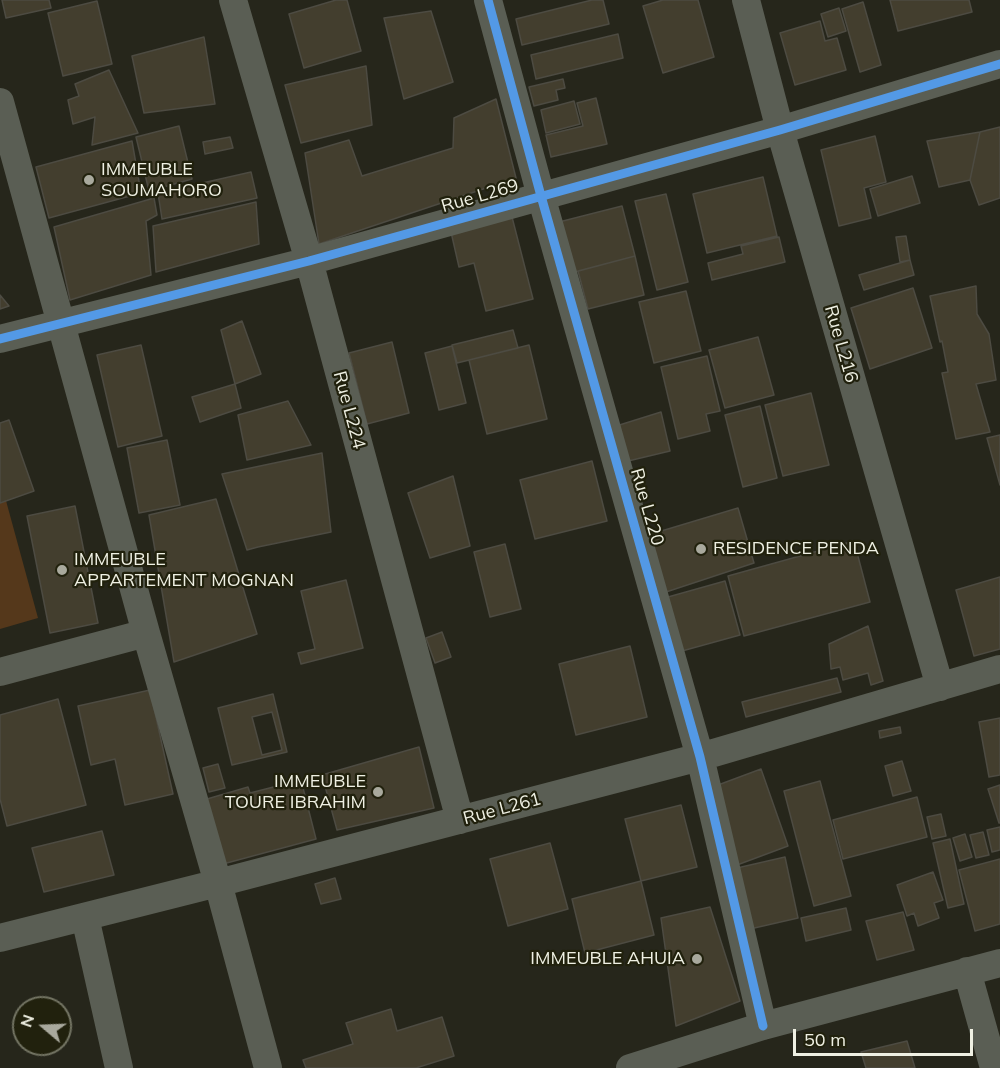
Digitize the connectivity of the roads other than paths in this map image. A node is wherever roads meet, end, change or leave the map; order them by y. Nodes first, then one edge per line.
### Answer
1 (233, 0) edge
2 (488, 0) edge
3 (746, 0) edge
4 (1000, 64) edge
5 (0, 102) edge
6 (780, 130) junction
7 (541, 196) junction
8 (309, 261) junction
9 (60, 324) junction
10 (0, 339) edge
11 (146, 633) junction
12 (1000, 669) edge
13 (0, 672) edge
14 (940, 687) junction
15 (700, 757) junction
16 (460, 820) junction
17 (218, 883) junction
18 (85, 917) junction
19 (0, 938) edge
20 (1000, 963) edge
21 (967, 971) junction
22 (763, 1026) junction
23 (119, 1068) edge
24 (268, 1068) edge
25 (630, 1068) edge
26 (994, 1068) edge

1 - 8 street, Rue L224
2 - 7 street, Rue L220
3 - 6 street, Rue L216
4 - 6 street, Rue L269
5 - 9 street
6 - 7 street, Rue L269
6 - 14 street, Rue L216
7 - 8 street, Rue L269
7 - 15 street, Rue L220
8 - 9 street, Rue L269
8 - 16 street, Rue L224
9 - 10 street, Rue L269
9 - 11 street
11 - 13 street
11 - 17 street
12 - 14 street, Rue L261
14 - 15 street, Rue L261
15 - 16 street, Rue L261
15 - 22 street, Rue L220
16 - 17 street, Rue L261
17 - 18 street, Rue L261
17 - 24 street
18 - 19 street, Rue L261
18 - 23 street
20 - 21 street
21 - 22 street
21 - 26 street
22 - 25 street

